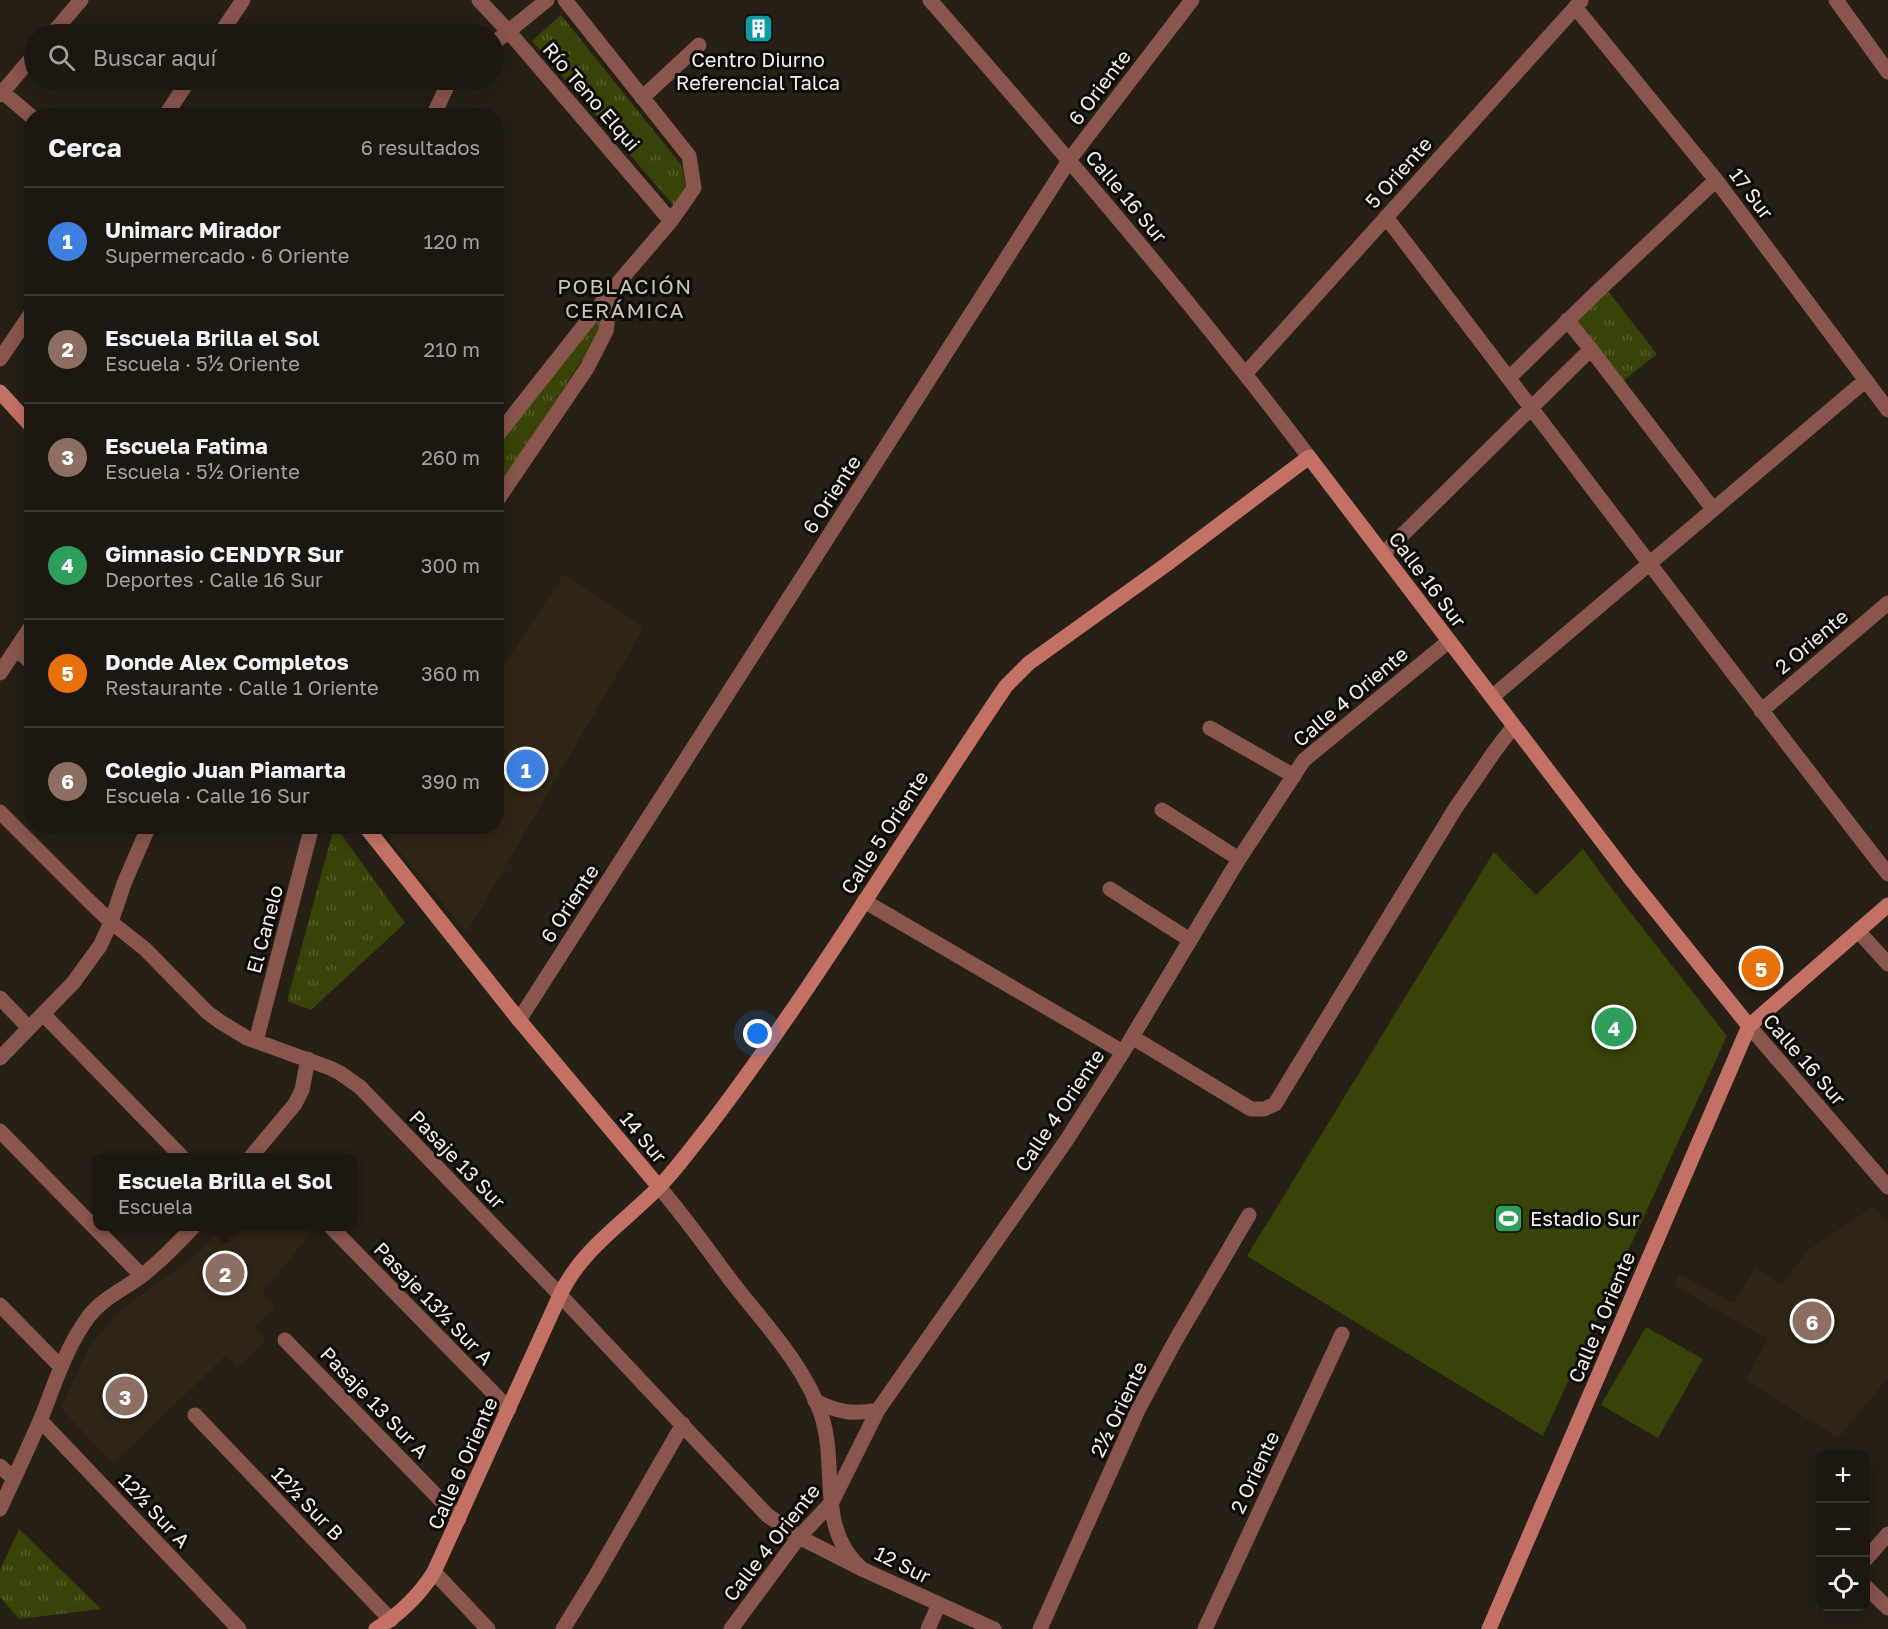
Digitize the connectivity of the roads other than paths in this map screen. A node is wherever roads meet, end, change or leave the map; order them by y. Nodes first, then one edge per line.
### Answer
1 (81, 0) edge
2 (243, 0) edge
3 (479, 0) edge
4 (547, 0) edge
5 (565, 0) edge
6 (930, 0) edge
7 (1192, 0) edge
8 (1836, 0) edge
9 (1579, 4) edge
10 (61, 24) edge
11 (227, 24) edge
12 (502, 24) edge
13 (504, 27) edge
14 (509, 32) junction
15 (504, 36) edge
16 (699, 45) dead end
17 (24, 66) edge
18 (1888, 72) edge
19 (182, 90) edge
20 (445, 90) edge
21 (1, 92) edge
22 (642, 98) junction
23 (170, 108) edge
24 (437, 108) edge
25 (24, 111) edge
26 (1070, 159) junction
27 (1716, 180) junction
28 (1386, 217) junction
29 (671, 221) junction
30 (612, 290) junction
31 (1567, 320) junction
32 (24, 324) edge
33 (1591, 350) junction
34 (0, 359) edge
35 (1246, 373) junction
36 (1509, 378) junction
37 (1866, 380) junction
38 (0, 392) edge
39 (1532, 408) junction
40 (1888, 410) edge
41 (24, 418) edge
42 (504, 427) edge
43 (1309, 457) junction
44 (504, 490) edge
45 (1713, 509) junction
46 (1383, 554) junction
47 (1650, 563) junction
48 (1888, 603) edge
49 (24, 637) edge
50 (1449, 641) junction
51 (16, 648) junction
52 (24, 656) edge
53 (0, 673) edge
54 (1492, 697) junction
55 (1761, 711) junction
56 (1514, 727) junction
57 (1210, 728) dead end
58 (1294, 776) junction
59 (1162, 810) dead end
60 (0, 812) edge
61 (145, 834) edge
62 (310, 834) edge
63 (371, 834) edge
64 (1239, 859) junction
65 (1888, 874) edge
66 (1110, 889) dead end
67 (864, 901) junction
68 (1888, 905) edge
69 (111, 922) junction
70 (1858, 931) junction
71 (1190, 940) junction
72 (1888, 964) edge
73 (0, 999) edge
74 (43, 1014) junction
75 (519, 1020) junction
76 (1749, 1026) junction
77 (29, 1028) junction
78 (1132, 1037) junction
79 (256, 1041) junction
80 (1123, 1052) junction
81 (0, 1058) edge
82 (308, 1059) junction
83 (0, 1131) edge
84 (178, 1153) edge
85 (258, 1153) edge
86 (659, 1187) junction
87 (1888, 1187) edge
88 (1249, 1215) dead end
89 (93, 1226) edge
90 (98, 1231) edge
91 (190, 1231) edge
92 (334, 1231) edge
93 (142, 1276) junction
94 (560, 1295) junction
95 (0, 1305) edge
96 (1342, 1334) dead end
97 (285, 1340) dead end
98 (61, 1367) junction
99 (815, 1401) junction
100 (509, 1409) junction
101 (878, 1410) junction
102 (195, 1415) dead end
103 (40, 1420) junction
104 (682, 1424) junction
105 (0, 1466) edge
106 (14, 1479) junction
107 (832, 1502) junction
108 (0, 1509) edge
109 (459, 1519) junction
110 (1888, 1534) edge
111 (799, 1537) junction
112 (1869, 1557) edge
113 (862, 1569) junction
114 (434, 1572) junction
115 (1870, 1591) edge
116 (939, 1604) junction
117 (1888, 1608) edge
118 (391, 1620) junction
119 (239, 1629) edge
120 (376, 1629) edge
121 (488, 1629) edge
122 (563, 1629) edge
123 (731, 1629) edge
124 (928, 1629) edge
125 (994, 1629) edge
126 (1040, 1629) edge
127 (1205, 1629) edge
128 (1490, 1629) edge

1 - 10 street
2 - 11 street
3 - 12 street, Río Teno Elqui
4 - 14 street
5 - 22 street
6 - 26 street, Calle 16 Sur
7 - 26 street, 6 Oriente
8 - 18 street
9 - 27 street, 17 Sur
9 - 28 street, 5 Oriente
13 - 14 street, Río Teno Elqui
14 - 15 street
14 - 29 street, Río Teno Elqui
16 - 22 street
17 - 21 street
19 - 23 street
20 - 24 street
21 - 25 street
22 - 29 street
26 - 35 street, Calle 16 Sur
26 - 75 street, 6 Oriente
27 - 31 street
27 - 37 street, 17 Sur
28 - 35 street, 5 Oriente
28 - 36 street
29 - 30 street
30 - 42 street
30 - 44 street
31 - 33 street
31 - 36 street
32 - 34 street
33 - 39 street
33 - 45 street
35 - 43 street, Calle 16 Sur
36 - 39 street
37 - 40 street, 17 Sur
37 - 45 street
38 - 41 main road
39 - 46 street
39 - 47 street
43 - 46 main road, Calle 16 Sur
43 - 67 main road, Calle 5 Oriente
45 - 47 street
46 - 50 main road, Calle 16 Sur
47 - 54 street
47 - 55 street
48 - 55 street, 2 Oriente
49 - 51 street
50 - 54 main road, Calle 16 Sur
50 - 58 street, Calle 4 Oriente
51 - 52 street
51 - 53 street
54 - 56 main road, Calle 16 Sur
55 - 65 street
56 - 76 main road, Calle 16 Sur
56 - 78 street
57 - 58 street
58 - 64 street, Calle 4 Oriente
59 - 64 street
60 - 69 street, Pasaje 13 Sur
61 - 69 street
62 - 79 street, El Canelo
63 - 75 main road, 14 Sur
64 - 71 street, Calle 4 Oriente
66 - 71 street
67 - 80 street
67 - 86 main road, Calle 5 Oriente
68 - 70 main road, Calle 1 Oriente
69 - 74 street
69 - 79 street, Pasaje 13 Sur
70 - 72 street
70 - 76 main road, Calle 1 Oriente
71 - 78 street, Calle 4 Oriente
73 - 77 street
74 - 77 street
74 - 84 street
75 - 86 main road, 14 Sur
76 - 87 street, Calle 16 Sur
76 - 128 main road, Calle 1 Oriente
77 - 81 street
78 - 80 street, Calle 4 Oriente
79 - 82 street, Pasaje 13 Sur
80 - 101 street, Calle 4 Oriente
82 - 85 street
82 - 94 street, Pasaje 13 Sur
83 - 89 street
86 - 94 main road, Calle 5 Oriente
86 - 99 street, 14 Sur
88 - 126 street, 2½ Oriente
90 - 93 street
91 - 93 street
92 - 100 street, Pasaje 13½ Sur A
93 - 98 street
94 - 100 main road, Calle 6 Oriente
94 - 104 street, Pasaje 13 Sur
95 - 98 street
96 - 127 street, 2 Oriente
97 - 109 street, Pasaje 13 Sur A
98 - 103 street
99 - 101 street
99 - 107 street, 14 Sur
100 - 109 main road, Calle 6 Oriente
101 - 107 street, Calle 4 Oriente
102 - 118 street, 12½ Sur B
103 - 106 street
103 - 119 street, 12½ Sur A
104 - 111 street, Pasaje 13 Sur
104 - 122 street
105 - 106 street
106 - 108 street
107 - 111 street, Calle 4 Oriente
107 - 113 street, 12 Sur
109 - 114 main road, Calle 6 Oriente
110 - 112 street
111 - 113 street, Pasaje 13 Sur
111 - 123 street, Calle 4 Oriente
113 - 116 street, 12 Sur
114 - 118 main road, Calle 6 Oriente
114 - 121 street
115 - 117 street
116 - 124 street
116 - 125 street, 12 Sur
118 - 120 main road, Calle 6 Oriente

